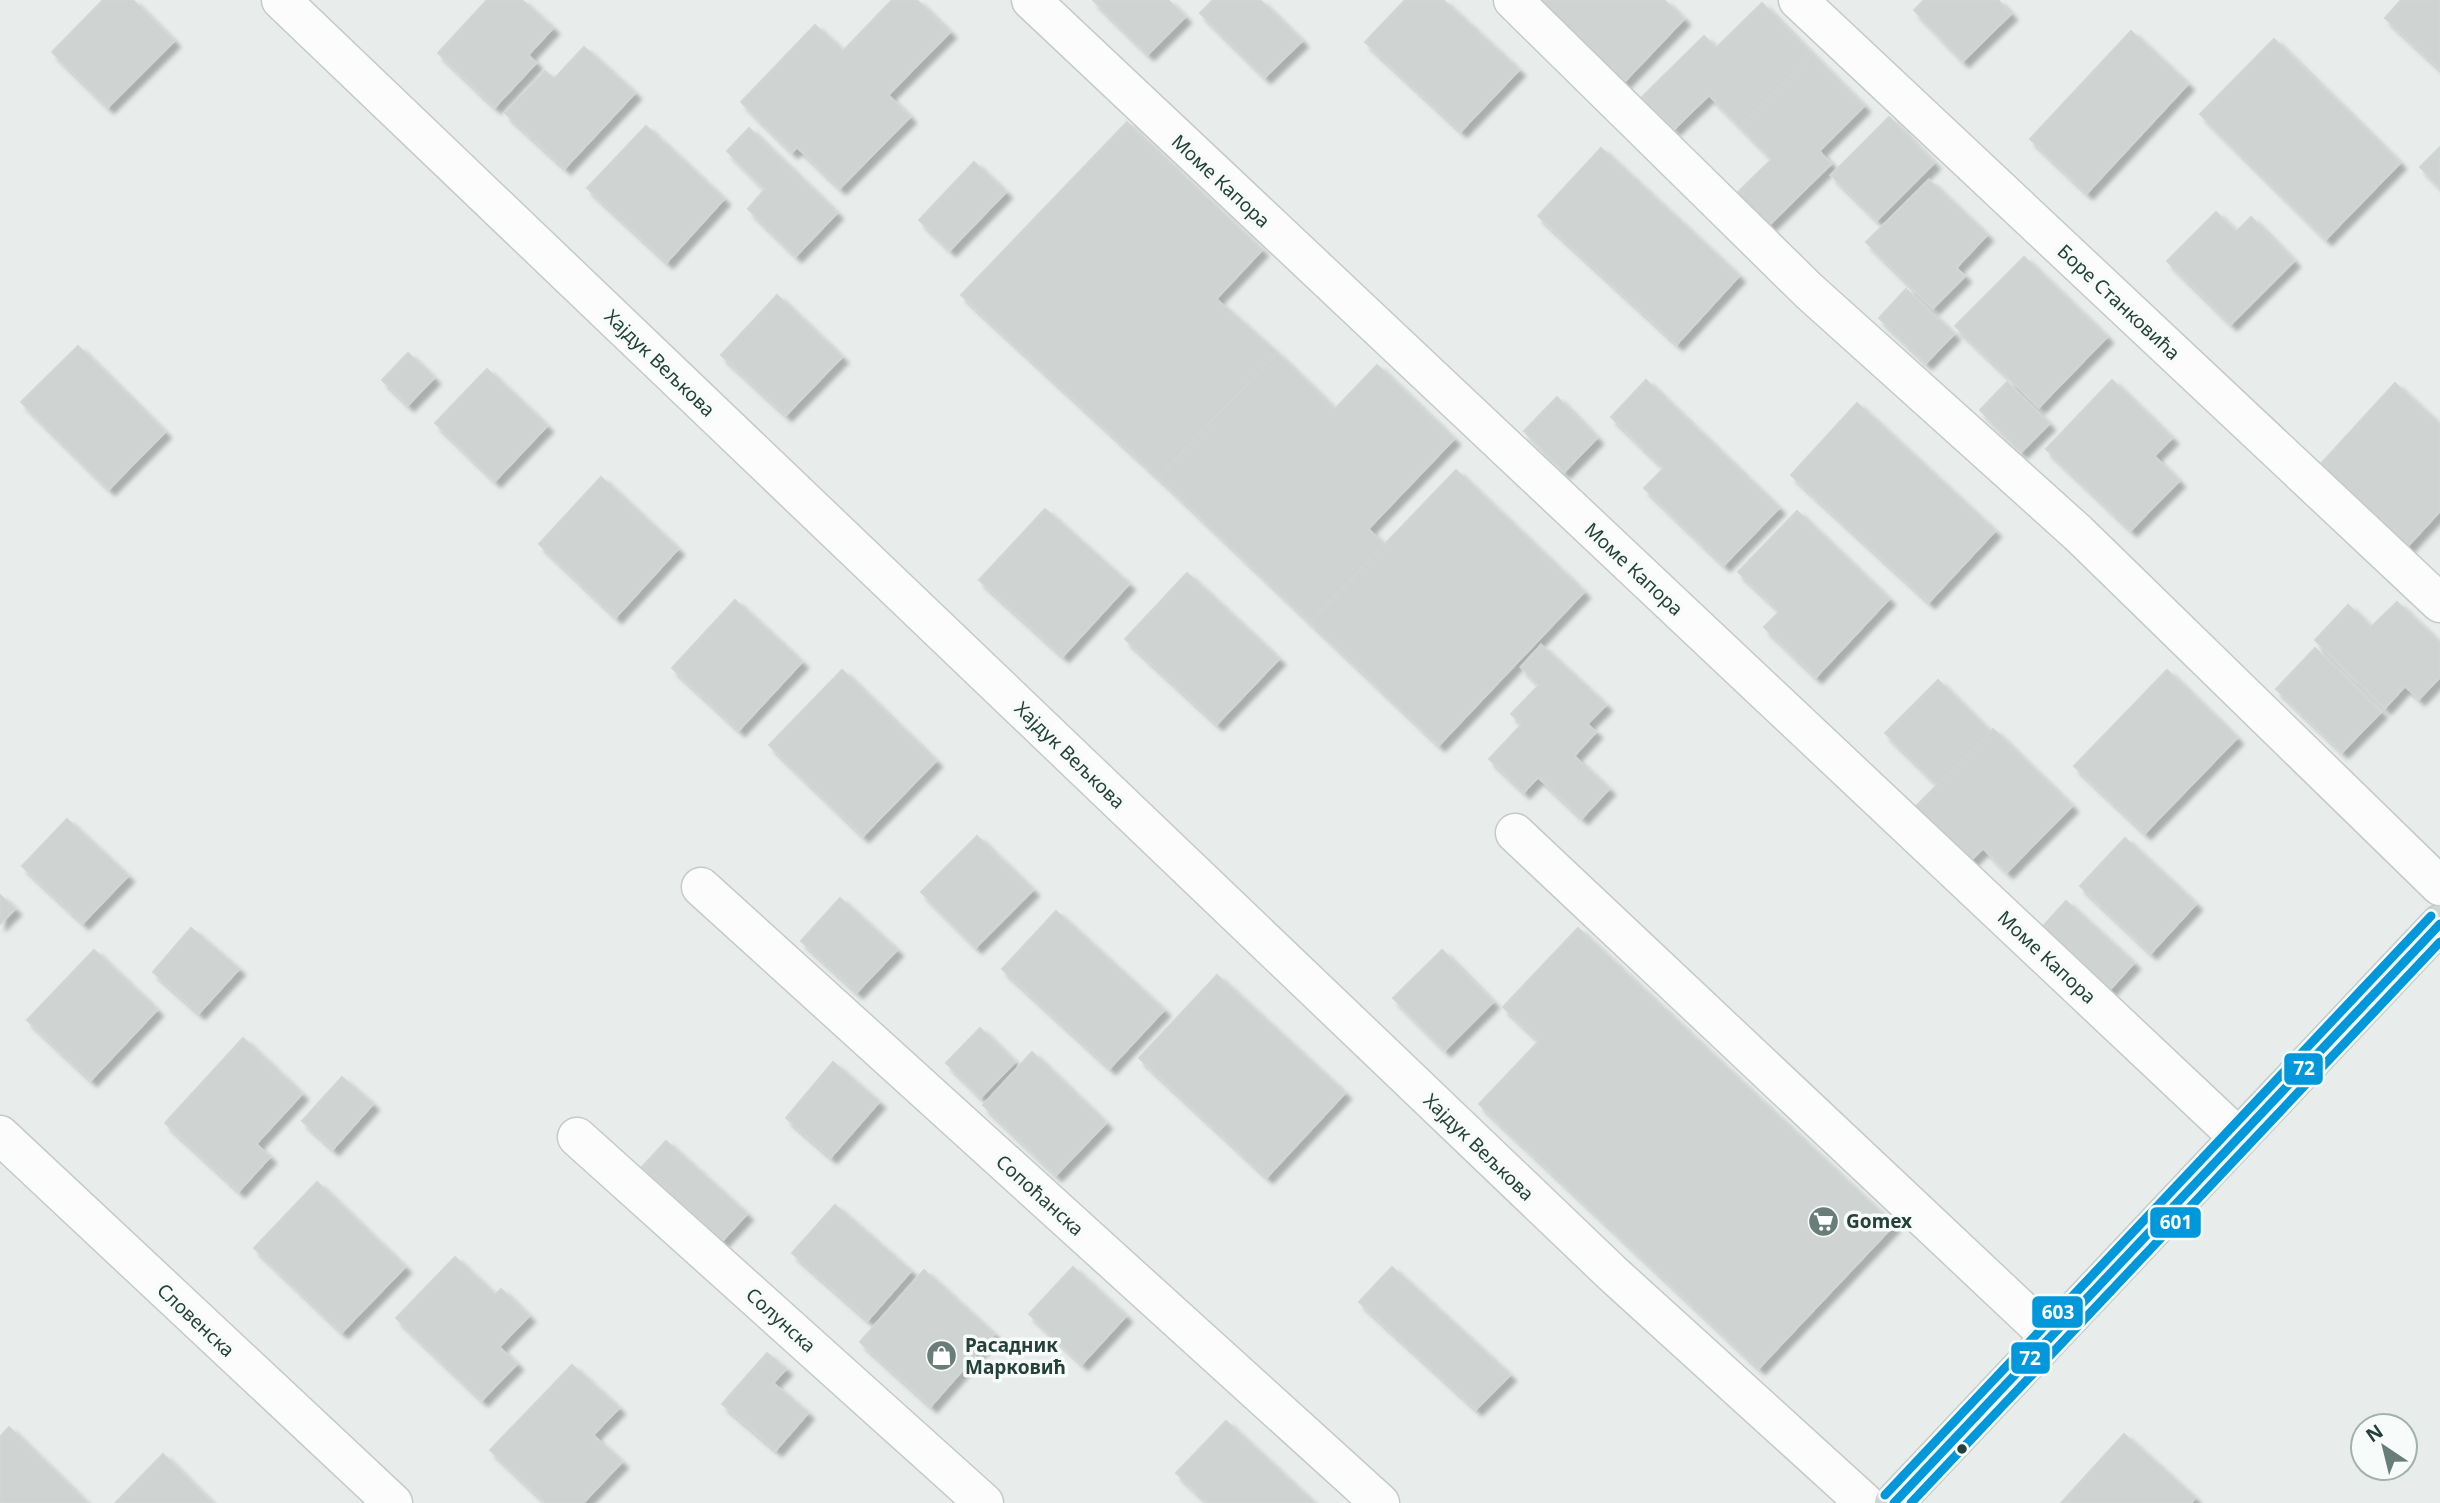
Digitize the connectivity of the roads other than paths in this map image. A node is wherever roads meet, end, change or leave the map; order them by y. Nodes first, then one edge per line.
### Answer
1 (281, 0) edge
2 (1031, 0) edge
3 (1513, 0) edge
4 (1798, 0) edge
5 (2440, 603) edge
6 (1515, 833) dead end
7 (2440, 886) edge
8 (701, 887) dead end
9 (2440, 924) edge
10 (0, 1135) edge
11 (577, 1137) dead end
12 (2238, 1137) junction
13 (2049, 1336) junction
14 (393, 1503) edge
15 (984, 1503) edge
16 (1380, 1503) edge
17 (1865, 1503) edge
18 (1894, 1503) edge

1 - 17 street, Хајдук Вељкова
2 - 12 street, Моме Капора
3 - 7 street
4 - 5 street, Боре Станковића
6 - 13 street
8 - 16 street, Сопоћанска
9 - 12 main road
10 - 14 street, Словенска
11 - 15 street, Солунска
12 - 13 main road
13 - 18 main road

